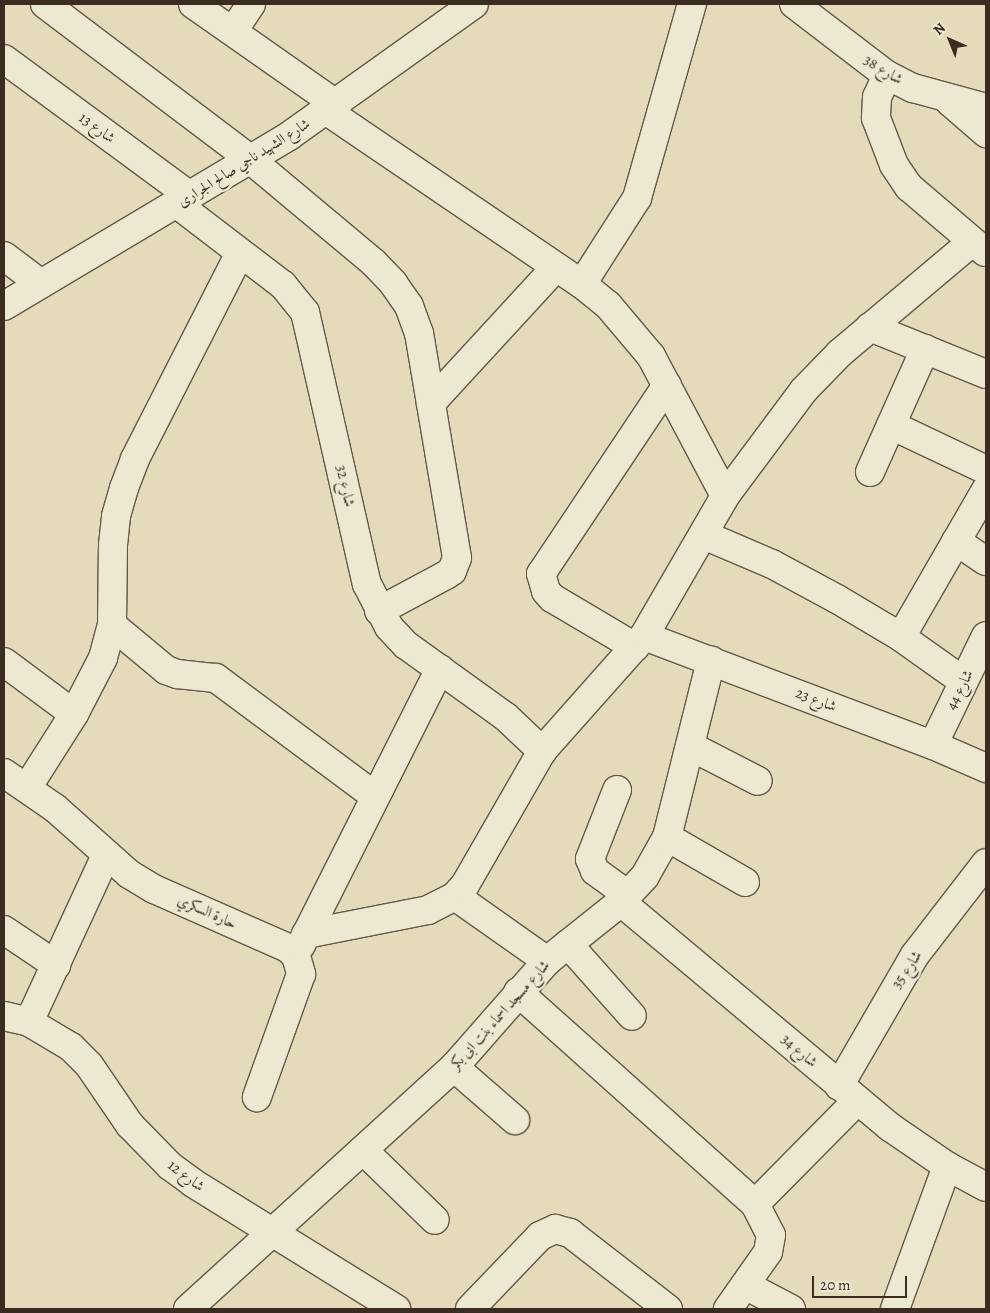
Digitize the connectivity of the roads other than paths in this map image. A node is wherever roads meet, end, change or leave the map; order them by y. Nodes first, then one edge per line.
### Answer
1 (46, 4) edge
2 (193, 4) edge
3 (251, 4) edge
4 (474, 4) edge
5 (692, 4) edge
6 (794, 4) edge
7 (233, 31) junction
8 (4, 59) edge
9 (887, 75) junction
10 (946, 98) junction
11 (332, 108) junction
12 (986, 108) edge
13 (986, 133) edge
14 (251, 160) junction
15 (184, 200) junction
16 (979, 248) edge
17 (240, 253) junction
18 (4, 256) edge
19 (555, 268) junction
20 (41, 284) junction
21 (582, 284) junction
22 (4, 306) edge
23 (870, 327) junction
24 (925, 349) junction
25 (986, 374) edge
26 (667, 385) junction
27 (431, 402) junction
28 (891, 425) junction
29 (986, 470) edge
30 (870, 472) dead end
31 (986, 490) edge
32 (725, 496) junction
33 (704, 535) junction
34 (956, 541) junction
35 (986, 561) edge
36 (379, 611) junction
37 (112, 625) junction
38 (986, 636) edge
39 (901, 637) junction
40 (639, 641) junction
41 (712, 660) junction
42 (4, 662) edge
43 (440, 670) junction
44 (964, 681) junction
45 (74, 714) junction
46 (933, 745) junction
47 (690, 746) junction
48 (542, 751) junction
49 (986, 768) edge
50 (4, 773) edge
51 (758, 781) dead end
52 (27, 788) junction
53 (617, 790) dead end
54 (376, 796) junction
55 (667, 837) junction
56 (106, 855) junction
57 (986, 863) edge
58 (745, 882) dead end
59 (455, 896) junction
60 (625, 898) junction
61 (4, 930) edge
62 (301, 945) junction
63 (557, 952) junction
64 (56, 965) junction
65 (518, 992) junction
66 (632, 1016) dead end
67 (16, 1019) edge
68 (454, 1067) junction
69 (848, 1094) junction
70 (256, 1097) dead end
71 (516, 1120) dead end
72 (364, 1150) junction
73 (947, 1166) junction
74 (986, 1186) edge
75 (755, 1204) junction
76 (435, 1220) dead end
77 (275, 1232) junction
78 (745, 1285) junction
79 (188, 1309) edge
80 (396, 1309) edge
81 (470, 1309) edge
82 (668, 1309) edge
83 (728, 1309) edge
84 (791, 1309) edge
85 (895, 1309) edge

1 - 14 street
2 - 7 street
3 - 7 street
4 - 11 street, شارع الشهيد ناجي صالح الجرارى
5 - 21 street
6 - 9 street, شارع 38
7 - 11 street
8 - 15 street, شارع 13
9 - 10 street, شارع 38
9 - 16 street
10 - 12 street, شارع 38
10 - 13 street
11 - 14 street, شارع الشهيد ناجي صالح الجرارى
11 - 19 street
14 - 15 street, شارع الشهيد ناجي صالح الجرارى
14 - 27 street
15 - 17 street, شارع 32
15 - 20 street, شارع الشهيد ناجي صالح الجرارى
16 - 23 street
17 - 36 street, شارع 32
17 - 37 street
18 - 20 street
19 - 21 street
19 - 27 street
20 - 22 street, شارع الشهيد ناجي صالح الجرارى
21 - 26 street
23 - 24 street
23 - 32 street
24 - 25 street
24 - 28 street
26 - 32 street
26 - 40 street, شارع 23
27 - 36 street
28 - 29 street
28 - 30 street
31 - 34 street
32 - 33 street
33 - 39 street
33 - 40 street
34 - 35 street
34 - 39 street
36 - 43 street, شارع 32
37 - 45 street
37 - 54 street
38 - 44 street, شارع 44
39 - 44 street
40 - 41 street, شارع 23
40 - 48 street
41 - 46 street, شارع 23
41 - 47 street, شارع مسجد اسماء بنت ابى بكر
42 - 45 street
43 - 48 street, شارع 32
43 - 54 street
44 - 46 street, شارع 44
45 - 52 street
46 - 49 street, شارع 23
47 - 51 street
47 - 55 street, شارع مسجد اسماء بنت ابى بكر
48 - 59 street
50 - 52 street, حارة السكري
52 - 56 street, حارة السكري
53 - 60 street, شارع 34
54 - 62 street
55 - 58 street
55 - 60 street, شارع مسجد اسماء بنت ابى بكر
56 - 62 street, حارة السكري
56 - 64 street
57 - 69 street, شارع 35
59 - 62 street
59 - 63 street
60 - 63 street, شارع مسجد اسماء بنت ابى بكر
60 - 69 street, شارع 34
61 - 64 street
62 - 70 street
63 - 65 street, شارع مسجد اسماء بنت ابى بكر
63 - 66 street
64 - 67 street
65 - 68 street, شارع مسجد اسماء بنت ابى بكر
65 - 75 street
67 - 77 street, شارع 12
68 - 71 street
68 - 72 street, شارع مسجد اسماء بنت ابى بكر
69 - 73 street, شارع 34
69 - 75 street, شارع 35
72 - 76 street
72 - 77 street, شارع مسجد اسماء بنت ابى بكر
73 - 74 street, شارع 34
73 - 85 street
75 - 78 street
77 - 79 street, شارع مسجد اسماء بنت ابى بكر
77 - 80 street, شارع 12
78 - 83 street
78 - 84 street
81 - 82 street

